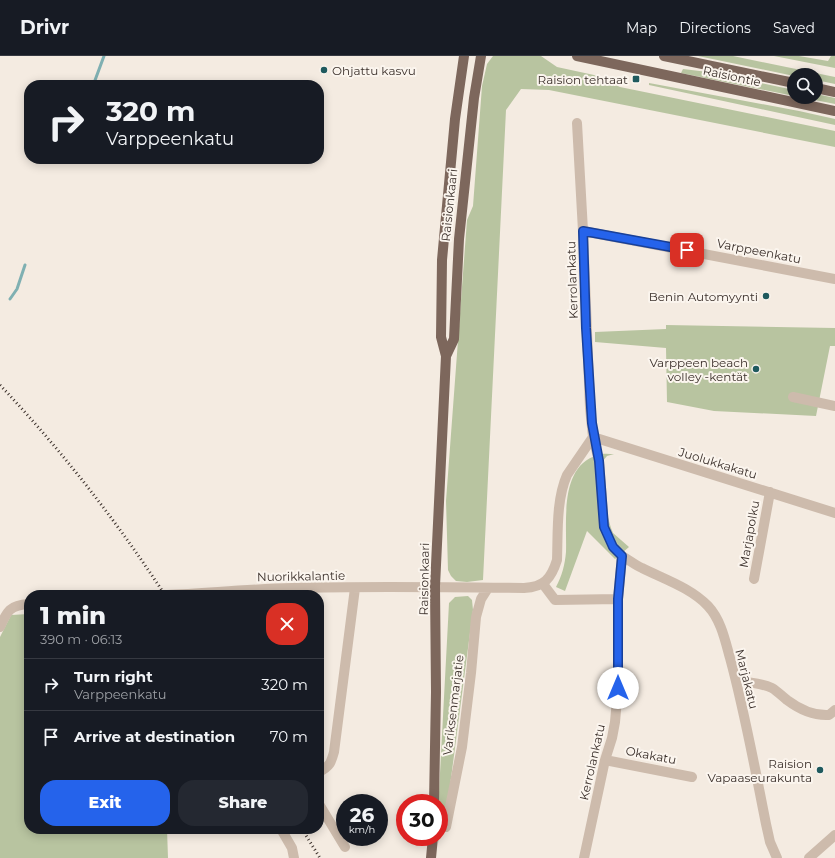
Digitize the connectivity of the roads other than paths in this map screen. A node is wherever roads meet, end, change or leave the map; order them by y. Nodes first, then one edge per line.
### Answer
1 (464, 56) edge
2 (481, 56) edge
3 (577, 56) edge
4 (664, 56) edge
5 (787, 82) edge
6 (823, 89) edge
7 (835, 92) edge
8 (835, 110) edge
9 (577, 122) dead end
10 (583, 231) junction
11 (835, 279) edge
12 (446, 356) junction
13 (793, 397) dead end
14 (835, 406) edge
15 (593, 437) junction
16 (770, 492) junction
17 (835, 513) edge
18 (622, 556) junction
19 (754, 579) dead end
20 (543, 584) junction
21 (435, 586) junction
22 (355, 588) junction
23 (488, 588) junction
24 (257, 590) edge
25 (618, 599) junction
26 (24, 605) edge
27 (0, 627) edge
28 (736, 681) junction
29 (832, 713) edge
30 (605, 760) junction
31 (324, 769) edge
32 (692, 777) dead end
33 (434, 794) edge
34 (324, 812) edge
35 (448, 817) edge
36 (284, 834) edge
37 (835, 835) edge
38 (432, 846) edge
39 (345, 847) dead end
40 (294, 858) edge
41 (431, 858) edge
42 (584, 858) edge
43 (777, 858) edge
44 (809, 858) edge

1 - 12 main road, Raisionkaari
2 - 12 main road, Raisionkaari
3 - 8 main road, Raisiontie
4 - 5 main road, Raisiontie
6 - 7 main road
9 - 10 street, Kerrolankatu
10 - 11 street, Varppeenkatu
10 - 15 street, Kerrolankatu
12 - 21 main road, Raisionkaari
13 - 14 street
15 - 16 street, Juolukkakatu
15 - 18 street, Kerrolankatu
15 - 20 street
16 - 17 street, Juolukkakatu
16 - 19 street, Marjapolku
18 - 25 street, Kerrolankatu
18 - 28 street, Marjakatu
20 - 23 street
20 - 25 street
21 - 22 street, Nuorikkalantie
21 - 23 street
21 - 33 main road, Raisionkaari
22 - 24 street, Nuorikkalantie
22 - 31 street
23 - 35 street, Variksenmarjatie
25 - 30 street, Kerrolankatu
26 - 27 street
28 - 29 street
28 - 43 street, Marjakatu
30 - 32 street, Okakatu
30 - 42 street, Kerrolankatu
34 - 39 street
36 - 40 street
37 - 44 street
38 - 41 main road

